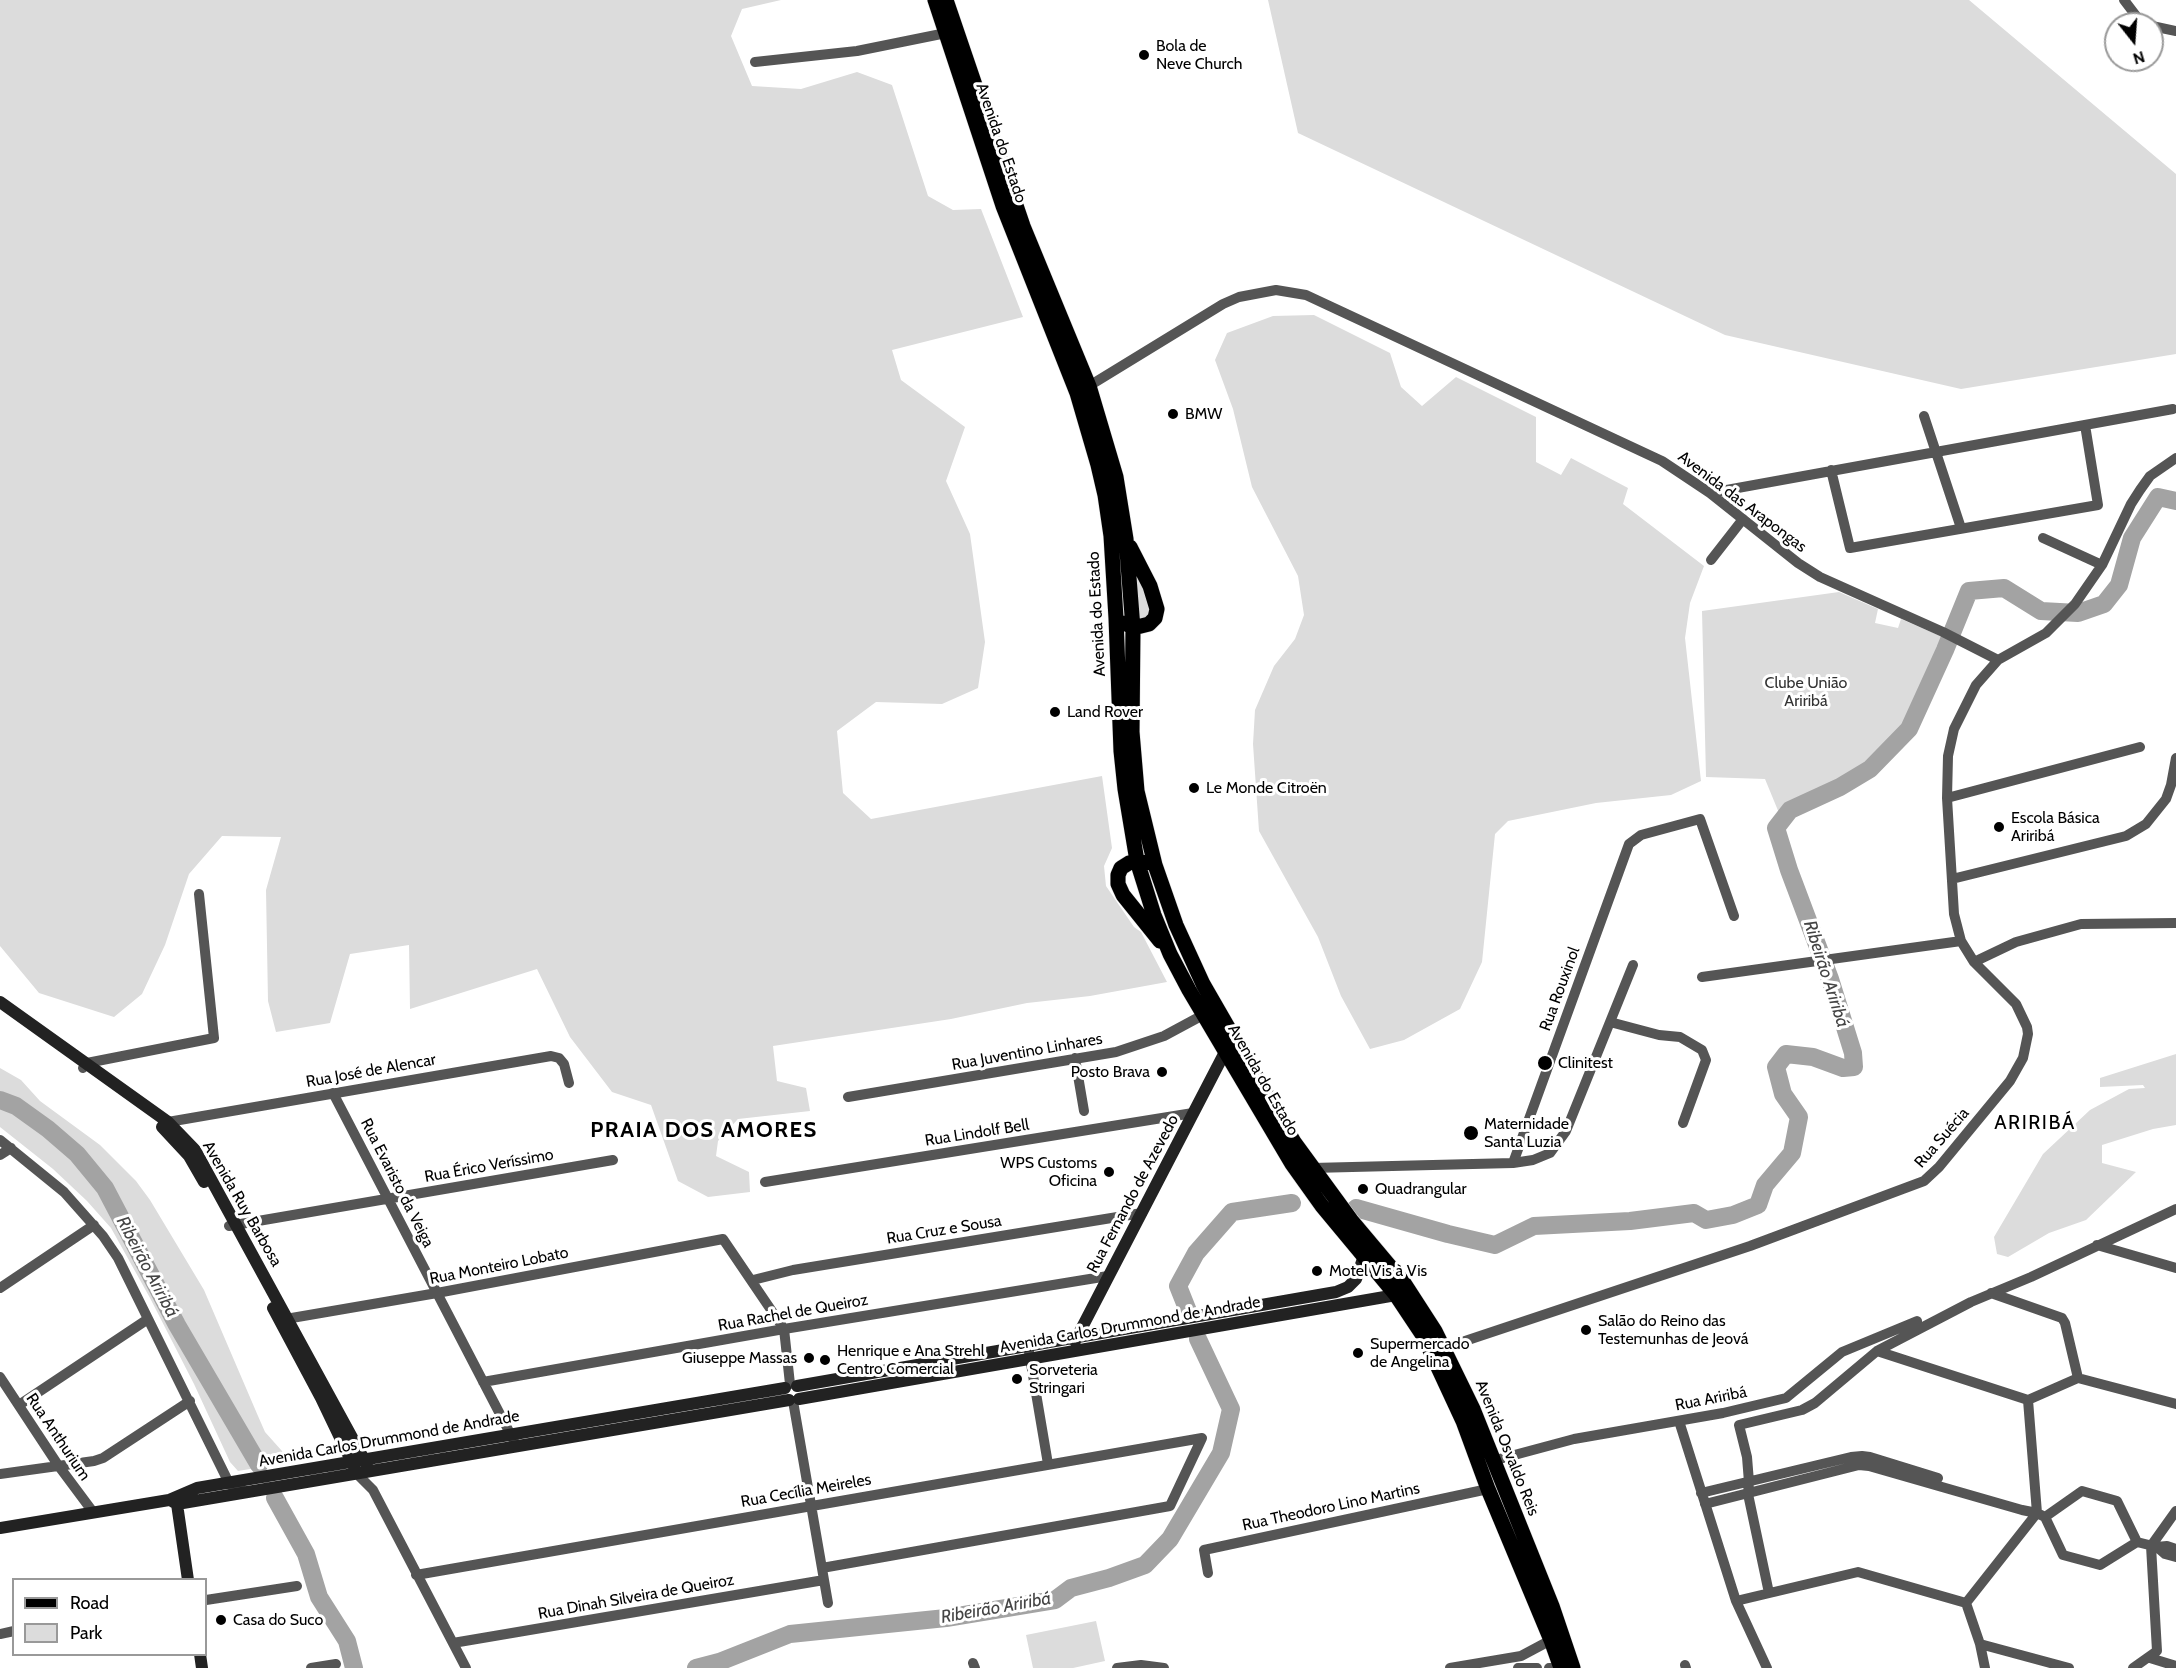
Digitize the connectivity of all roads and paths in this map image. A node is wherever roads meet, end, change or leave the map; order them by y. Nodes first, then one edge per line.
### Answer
1 (935, 0) edge
2 (946, 0) edge
3 (2124, 0) edge
4 (2133, 12) edge
5 (946, 33) junction
6 (755, 62) dead end
7 (1089, 386) junction
8 (2173, 409) dead end
9 (1924, 416) dead end
10 (2085, 424) junction
11 (1937, 451) junction
12 (2176, 458) edge
13 (1831, 471) junction
14 (1710, 493) junction
15 (1743, 519) junction
16 (1961, 528) junction
17 (2043, 538) dead end
18 (1126, 539) junction
19 (1711, 560) dead end
20 (2102, 565) junction
21 (1116, 618) junction
22 (1133, 628) junction
23 (1998, 660) junction
24 (2140, 747) dead end
25 (2176, 758) edge
26 (1947, 798) junction
27 (1137, 861) junction
28 (1155, 865) junction
29 (1952, 879) junction
30 (199, 894) dead end
31 (1734, 916) dead end
32 (2176, 923) edge
33 (1960, 941) junction
34 (1170, 954) junction
35 (1974, 962) junction
36 (1633, 965) dead end
37 (1702, 977) dead end
38 (0, 1002) edge
39 (0, 1012) edge
40 (1203, 1015) junction
41 (1610, 1022) junction
42 (1225, 1052) junction
43 (1075, 1058) junction
44 (85, 1065) junction
45 (569, 1083) dead end
46 (333, 1093) junction
47 (848, 1097) dead end
48 (1084, 1111) dead end
49 (1193, 1113) junction
50 (1683, 1123) dead end
51 (166, 1125) junction
52 (0, 1140) edge
53 (11, 1148) junction
54 (0, 1155) edge
55 (613, 1160) dead end
56 (1514, 1163) junction
57 (1312, 1168) junction
58 (765, 1182) dead end
59 (388, 1199) junction
60 (1329, 1203) junction
61 (2176, 1209) edge
62 (1142, 1213) junction
63 (94, 1225) junction
64 (233, 1226) junction
65 (2097, 1245) junction
66 (1364, 1256) junction
67 (2176, 1268) edge
68 (1108, 1276) junction
69 (753, 1280) junction
70 (0, 1288) edge
71 (1336, 1292) junction
72 (437, 1293) junction
73 (1991, 1293) junction
74 (1396, 1295) junction
75 (1338, 1306) junction
76 (1246, 1307) junction
77 (148, 1319) junction
78 (284, 1319) junction
79 (1248, 1321) junction
80 (1917, 1321) dead end
81 (784, 1329) junction
82 (1076, 1337) junction
83 (1444, 1348) junction
84 (1877, 1351) junction
85 (1029, 1352) junction
86 (1072, 1352) junction
87 (0, 1377) edge
88 (2078, 1378) junction
89 (483, 1382) junction
90 (792, 1393) junction
91 (2028, 1400) junction
92 (190, 1401) junction
93 (2176, 1404) edge
94 (19, 1406) junction
95 (1678, 1421) junction
96 (511, 1435) junction
97 (517, 1447) junction
98 (1747, 1457) junction
99 (1492, 1461) junction
100 (1048, 1464) junction
101 (58, 1466) junction
102 (361, 1467) junction
103 (0, 1474) edge
104 (229, 1482) junction
105 (1749, 1482) junction
106 (1737, 1484) junction
107 (1488, 1489) junction
108 (249, 1492) junction
109 (1701, 1492) junction
110 (1748, 1494) junction
111 (173, 1502) junction
112 (1705, 1504) junction
113 (812, 1506) junction
114 (2176, 1511) edge
115 (93, 1512) junction
116 (2038, 1514) junction
117 (0, 1527) edge
118 (2137, 1542) junction
119 (2154, 1546) junction
120 (2176, 1549) edge
121 (2176, 1557) edge
122 (822, 1568) junction
123 (1208, 1573) dead end
124 (417, 1575) junction
125 (188, 1578) edge
126 (824, 1580) junction
127 (297, 1586) dead end
128 (1769, 1593) junction
129 (207, 1600) edge
130 (1736, 1601) junction
131 (828, 1603) dead end
132 (1966, 1603) junction
133 (1551, 1640) junction
134 (453, 1643) junction
135 (1980, 1644) junction
136 (2150, 1658) junction
137 (336, 1664) dead end
138 (1521, 1664) edge
139 (2176, 1666) edge
140 (1142, 1667) edge
141 (311, 1668) edge
142 (466, 1668) edge
143 (1117, 1668) edge
144 (1164, 1668) edge
145 (1450, 1668) edge
146 (1537, 1668) edge
147 (1561, 1668) edge
148 (1573, 1668) edge
149 (1767, 1668) edge
150 (1985, 1668) edge
151 (2069, 1668) edge
152 (2133, 1668) edge

1 - 5 main road, Avenida do Estado
2 - 7 main road, Avenida do Estado
3 - 4 street
5 - 6 street
5 - 21 main road, Avenida do Estado
7 - 14 street, Avenida das Arapongas
7 - 18 main road, Avenida do Estado
8 - 10 street
9 - 11 street
10 - 11 street
10 - 16 street
11 - 13 street
11 - 16 street
12 - 20 street
13 - 14 street
13 - 16 street
14 - 15 street, Avenida das Arapongas
15 - 19 street
15 - 23 street, Avenida das Arapongas
17 - 20 street
18 - 22 main road, Avenida do Estado
18 - 22 main road
20 - 23 street
21 - 22 main road
21 - 27 main road, Avenida do Estado
22 - 28 main road, Avenida do Estado
23 - 26 street, Rua Suécia
24 - 26 street
25 - 29 street
26 - 29 street, Rua Suécia
27 - 28 main road
27 - 34 main road, Avenida do Estado
27 - 34 main road
28 - 57 main road, Avenida do Estado
29 - 33 street, Rua Suécia
30 - 44 street
31 - 56 street, Rua Rouxinol
32 - 35 street
33 - 35 street, Rua Suécia
33 - 37 street
34 - 40 main road, Avenida do Estado
35 - 83 street, Rua Suécia
36 - 41 street
38 - 44 main road, Avenida Ruy Barbosa
39 - 44 main road, Avenida Ruy Barbosa
40 - 42 main road, Avenida do Estado
40 - 43 street, Rua Juventino Linhares
41 - 50 street
41 - 56 street
42 - 49 main road, Rua Fernando de Azevedo
42 - 60 main road, Avenida do Estado
43 - 47 street, Rua Juventino Linhares
43 - 48 street
44 - 51 main road, Avenida Ruy Barbosa
45 - 46 street, Rua José de Alencar
46 - 51 street, Rua José de Alencar
46 - 59 street, Rua Evaristo da Veiga
49 - 58 street, Rua Lindolf Bell
49 - 62 main road, Rua Fernando de Azevedo
51 - 64 main road, Avenida Ruy Barbosa
52 - 53 street
53 - 54 street
53 - 63 street
55 - 59 street, Rua Érico Veríssimo
56 - 57 street
57 - 60 main road, Avenida do Estado
59 - 64 street, Rua Érico Veríssimo
59 - 72 street, Rua Evaristo da Veiga
60 - 66 main road, Avenida Osvaldo Reis
60 - 83 main road, Avenida Osvaldo Reis
61 - 65 street
62 - 68 main road, Rua Fernando de Azevedo
62 - 69 street, Rua Cruz e Sousa
63 - 70 street
63 - 77 street
64 - 78 main road, Avenida Ruy Barbosa
65 - 67 street
65 - 73 street
66 - 71 main road
66 - 74 main road, Avenida Osvaldo Reis
68 - 81 street, Rua Rachel de Queiroz
68 - 82 main road, Rua Fernando de Azevedo
69 - 72 street, Rua Monteiro Lobato
69 - 81 street
71 - 75 main road
71 - 76 main road, Avenida Carlos Drummond de Andrade
72 - 78 street, Rua Monteiro Lobato
72 - 89 street, Rua Evaristo da Veiga
73 - 84 street
73 - 88 street
74 - 75 main road, Avenida Carlos Drummond de Andrade
74 - 107 main road, Avenida Osvaldo Reis
75 - 79 main road, Avenida Carlos Drummond de Andrade
76 - 79 main road
76 - 82 main road, Avenida Carlos Drummond de Andrade
77 - 92 street
77 - 94 street
78 - 102 main road, Avenida Ruy Barbosa
79 - 86 main road, Avenida Carlos Drummond de Andrade
80 - 95 street, Rua Ariribá
81 - 89 street, Rua Rachel de Queiroz
81 - 90 street
82 - 85 main road, Avenida Carlos Drummond de Andrade
82 - 86 main road, Rua Fernando de Azevedo
83 - 99 main road, Avenida Osvaldo Reis
84 - 91 street
84 - 98 street
85 - 86 main road, Avenida Carlos Drummond de Andrade
85 - 90 main road, Avenida Carlos Drummond de Andrade
85 - 100 street
87 - 94 street, Rua Anthurium
88 - 91 street
88 - 93 street
89 - 96 street, Rua Evaristo da Veiga
90 - 96 main road, Avenida Carlos Drummond de Andrade
90 - 97 main road, Avenida Carlos Drummond de Andrade
90 - 113 street
91 - 116 street
92 - 101 street
92 - 104 street
94 - 101 street, Rua Anthurium
95 - 99 street, Rua Ariribá
95 - 109 street
96 - 97 street, Rua Evaristo da Veiga
96 - 102 main road, Avenida Carlos Drummond de Andrade
97 - 102 main road, Avenida Carlos Drummond de Andrade
98 - 105 street
98 - 106 street
99 - 148 main road, Avenida Osvaldo Reis
100 - 113 street, Rua Cecília Meireles
100 - 122 street, Rua Cecília Meireles
101 - 103 street
101 - 115 street, Rua Anthurium
102 - 104 main road, Avenida Carlos Drummond de Andrade
102 - 108 main road, Avenida Carlos Drummond de Andrade
102 - 124 street, Avenida Ruy Barbosa
104 - 108 street
104 - 111 main road, Avenida Carlos Drummond de Andrade
105 - 106 street
105 - 110 street
105 - 116 street
106 - 109 street
107 - 123 street, Rua Theodoro Lino Martins
107 - 133 main road, Avenida Osvaldo Reis
108 - 111 main road, Avenida Carlos Drummond de Andrade
109 - 112 street
110 - 112 street
110 - 116 street
110 - 128 street
111 - 115 main road, Avenida Carlos Drummond de Andrade
111 - 125 main road
112 - 130 street
113 - 122 street
113 - 124 street, Rua Cecília Meireles
114 - 119 street
115 - 117 main road, Avenida Carlos Drummond de Andrade
116 - 118 street
116 - 118 street
116 - 132 street
118 - 119 street
119 - 120 street
119 - 121 street
119 - 136 street
122 - 126 street
124 - 134 street, Avenida Ruy Barbosa
126 - 131 street
126 - 134 street, Rua Dinah Silveira de Queiroz
127 - 129 street
128 - 130 street
128 - 132 street
130 - 149 street
132 - 135 street
133 - 138 street
133 - 147 main road, Avenida Osvaldo Reis
134 - 142 street, Avenida Ruy Barbosa
135 - 150 street
135 - 151 street
136 - 139 street
136 - 152 street
137 - 141 street
138 - 145 street
138 - 146 street
140 - 143 street
140 - 144 street

